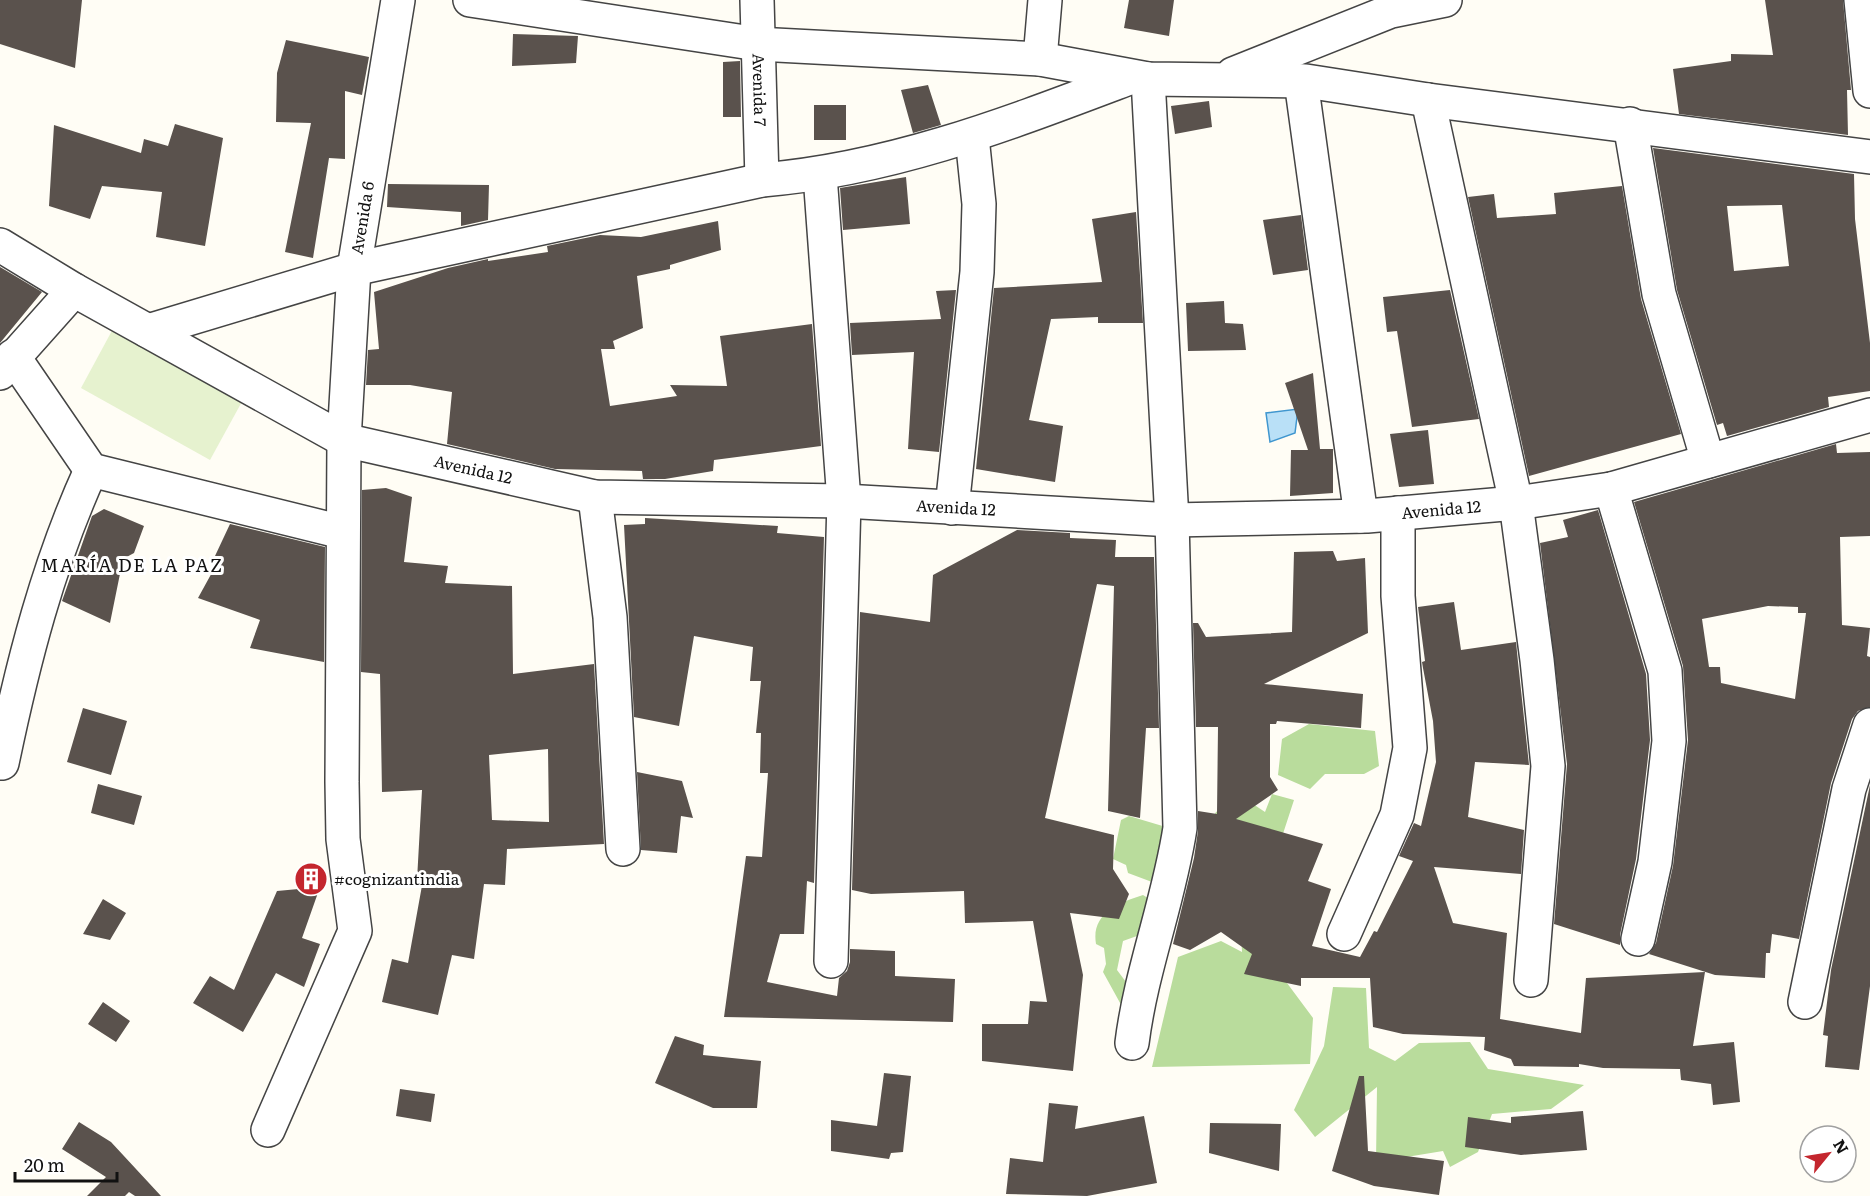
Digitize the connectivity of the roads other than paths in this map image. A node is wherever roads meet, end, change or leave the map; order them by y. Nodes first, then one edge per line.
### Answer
1 (398, 0) edge
2 (470, 0) edge
3 (757, 0) edge
4 (1045, 0) edge
5 (1445, 0) edge
6 (1861, 0) edge
7 (758, 44) junction
8 (1040, 59) junction
9 (1140, 78) junction
10 (1217, 80) junction
11 (1301, 81) junction
12 (1870, 91) edge
13 (1428, 100) junction
14 (1630, 124) junction
15 (972, 137) junction
16 (1870, 157) edge
17 (820, 175) junction
18 (762, 180) junction
19 (0, 245) edge
20 (354, 269) junction
21 (74, 290) junction
22 (148, 331) junction
23 (7, 364) edge
24 (1870, 415) edge
25 (344, 440) junction
26 (1708, 461) junction
27 (91, 470) junction
28 (1611, 489) junction
29 (595, 496) junction
30 (844, 501) junction
31 (1516, 503) junction
32 (951, 508) junction
33 (1398, 513) junction
34 (1361, 516) junction
35 (1172, 520) junction
36 (342, 532) junction
37 (1870, 725) edge
38 (2, 763) dead end
39 (623, 849) dead end
40 (1344, 934) dead end
41 (1638, 939) dead end
42 (831, 961) dead end
43 (1531, 980) dead end
44 (1805, 1002) dead end
45 (1132, 1043) dead end
46 (268, 1130) dead end

1 - 20 street, Avenida 6
2 - 7 street
3 - 7 street, Avenida 7
4 - 8 street
5 - 10 street
6 - 12 street
7 - 8 street
7 - 18 street, Avenida 7
8 - 9 street
9 - 10 street
9 - 15 street
9 - 35 street
10 - 11 street
11 - 13 street
11 - 34 street
13 - 14 street
13 - 31 street
14 - 16 street
14 - 26 street
15 - 17 street
15 - 32 street
17 - 18 street
17 - 30 street
18 - 20 street
19 - 21 street, Avenida 12
20 - 22 street
20 - 25 street, Avenida 6
21 - 22 street, Avenida 12
21 - 23 street
22 - 25 street, Avenida 12
23 - 27 street
24 - 26 street, Avenida 12
25 - 29 street, Avenida 12
25 - 36 street, Avenida 6
26 - 28 street, Avenida 12
27 - 36 street
27 - 38 street
28 - 31 street, Avenida 12
28 - 41 street
29 - 30 street, Avenida 12
29 - 39 street
30 - 32 street, Avenida 12
30 - 42 street
31 - 33 street, Avenida 12
31 - 43 street
32 - 35 street, Avenida 12
33 - 34 street, Avenida 12
33 - 40 street
34 - 35 street, Avenida 12
35 - 45 street
36 - 46 street, Avenida 6
37 - 44 street

